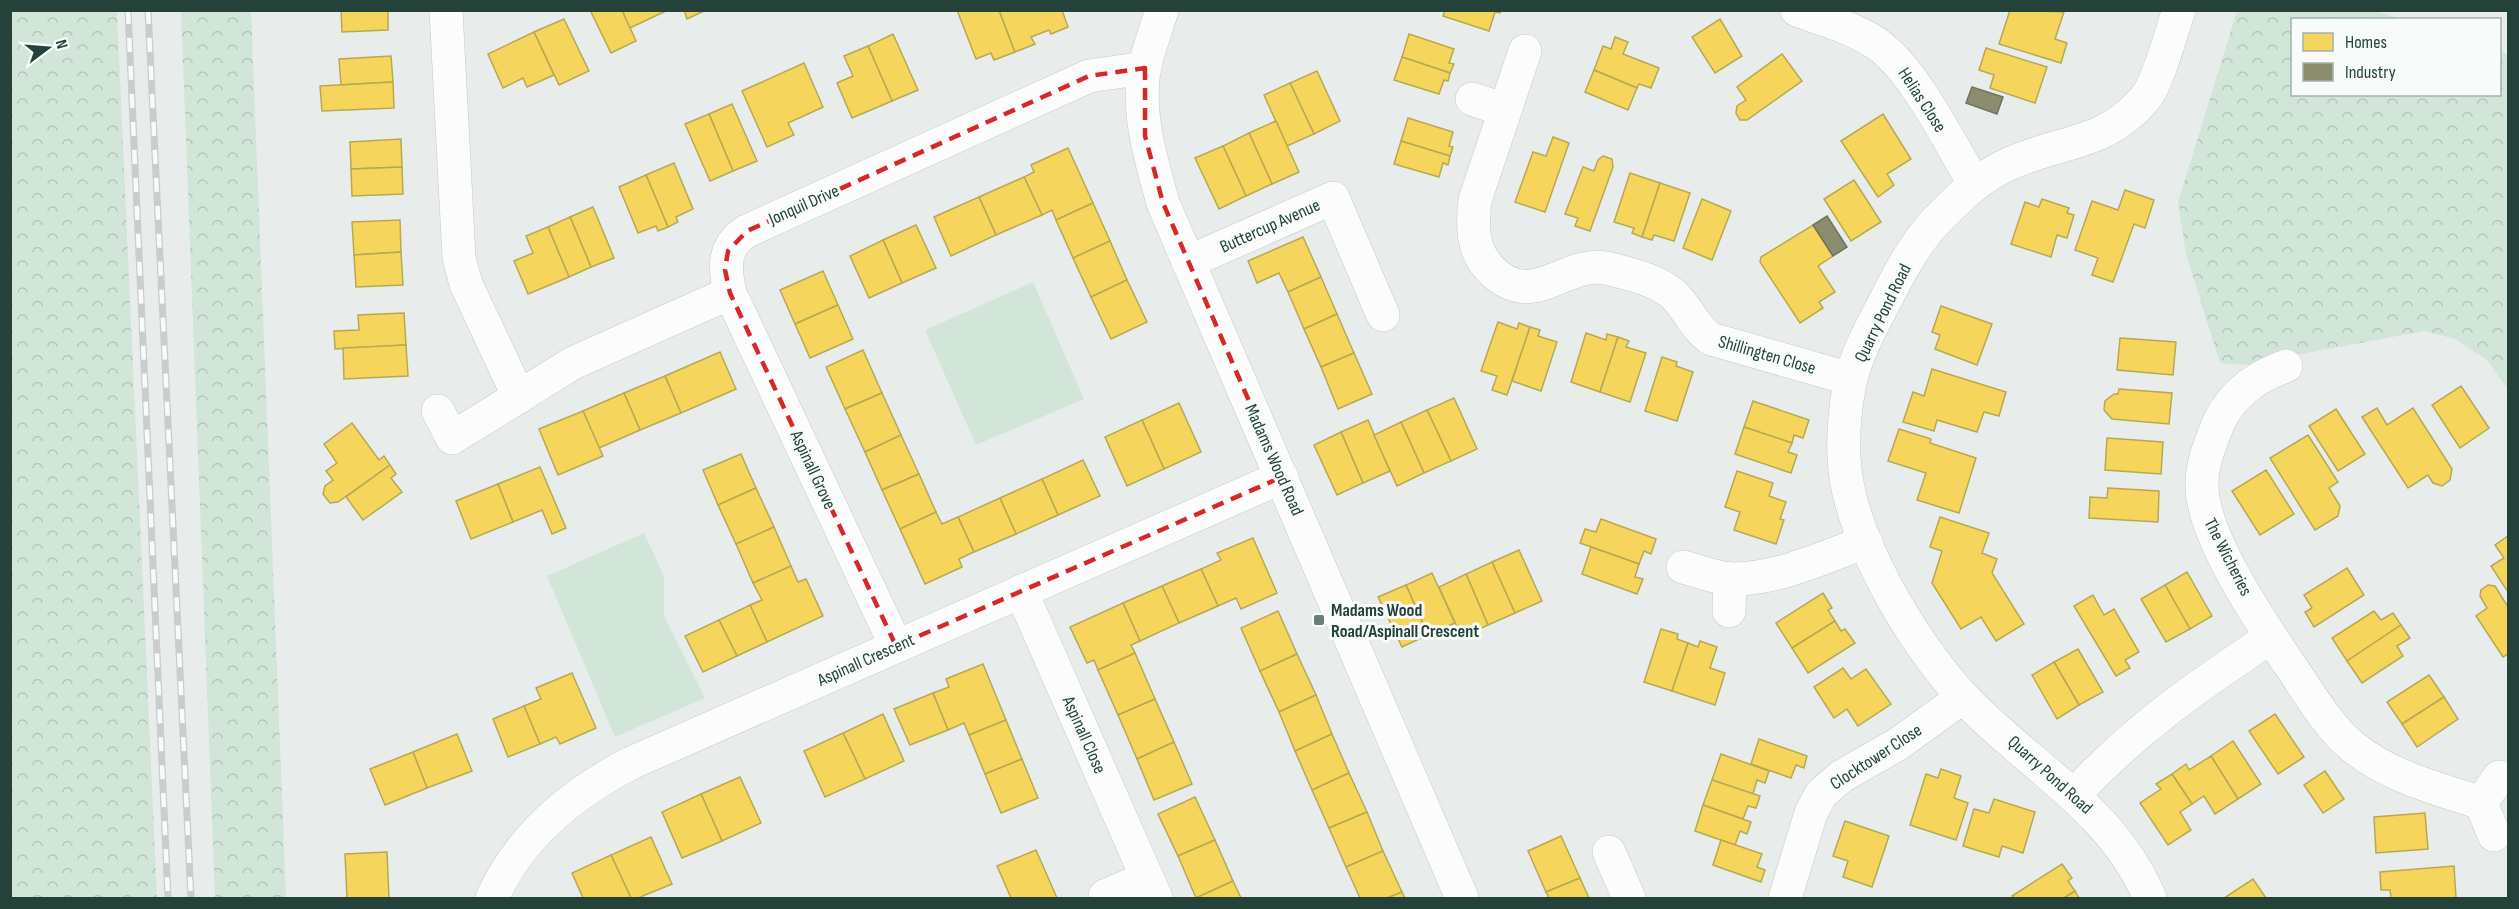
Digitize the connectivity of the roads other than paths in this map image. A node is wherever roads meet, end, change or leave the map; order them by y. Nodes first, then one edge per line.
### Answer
1 (446, 10) edge
2 (1162, 10) edge
3 (2179, 10) edge
4 (1814, 13) edge
5 (1525, 51) dead end
6 (1144, 68) junction
7 (1472, 99) dead end
8 (1505, 110) junction
9 (1974, 183) junction
10 (1188, 262) junction
11 (730, 293) junction
12 (1383, 315) dead end
13 (2286, 366) dead end
14 (1851, 379) junction
15 (519, 397) junction
16 (438, 411) dead end
17 (1282, 477) junction
18 (1866, 542) junction
19 (1683, 567) dead end
20 (1021, 591) junction
21 (2271, 637) junction
22 (896, 646) junction
23 (1963, 697) junction
24 (2073, 796) junction
25 (2494, 835) dead end
26 (1609, 852) dead end
27 (1151, 888) edge
28 (1105, 896) dead end
29 (492, 898) edge
30 (1462, 898) edge
31 (1629, 898) edge
32 (1785, 898) edge
33 (2150, 898) edge

1 - 15 street
2 - 6 street, Madams Wood Road
3 - 9 street, Quarry Pond Road
4 - 9 street, Helias Close
5 - 8 street, Shillingten Close
6 - 10 street, Madams Wood Road
6 - 11 street, Jonquil Drive
7 - 8 street
8 - 14 street, Shillingten Close
9 - 14 street, Quarry Pond Road
10 - 12 street, Buttercup Avenue
10 - 17 street, Madams Wood Road
11 - 15 street
11 - 22 street, Aspinall Grove
13 - 21 street, The Wicheries
14 - 18 street, Quarry Pond Road
15 - 16 street
17 - 20 street, Aspinall Crescent
17 - 30 street, Madams Wood Road
18 - 19 street
18 - 23 street, Quarry Pond Road
20 - 22 street, Aspinall Crescent
20 - 27 street, Aspinall Close
21 - 24 street
21 - 25 street, The Wicheries
22 - 29 street, Aspinall Crescent
23 - 24 street, Quarry Pond Road
23 - 32 street, Clocktower Close
24 - 33 street, Quarry Pond Road
26 - 31 street
27 - 28 street, Aspinall Close

